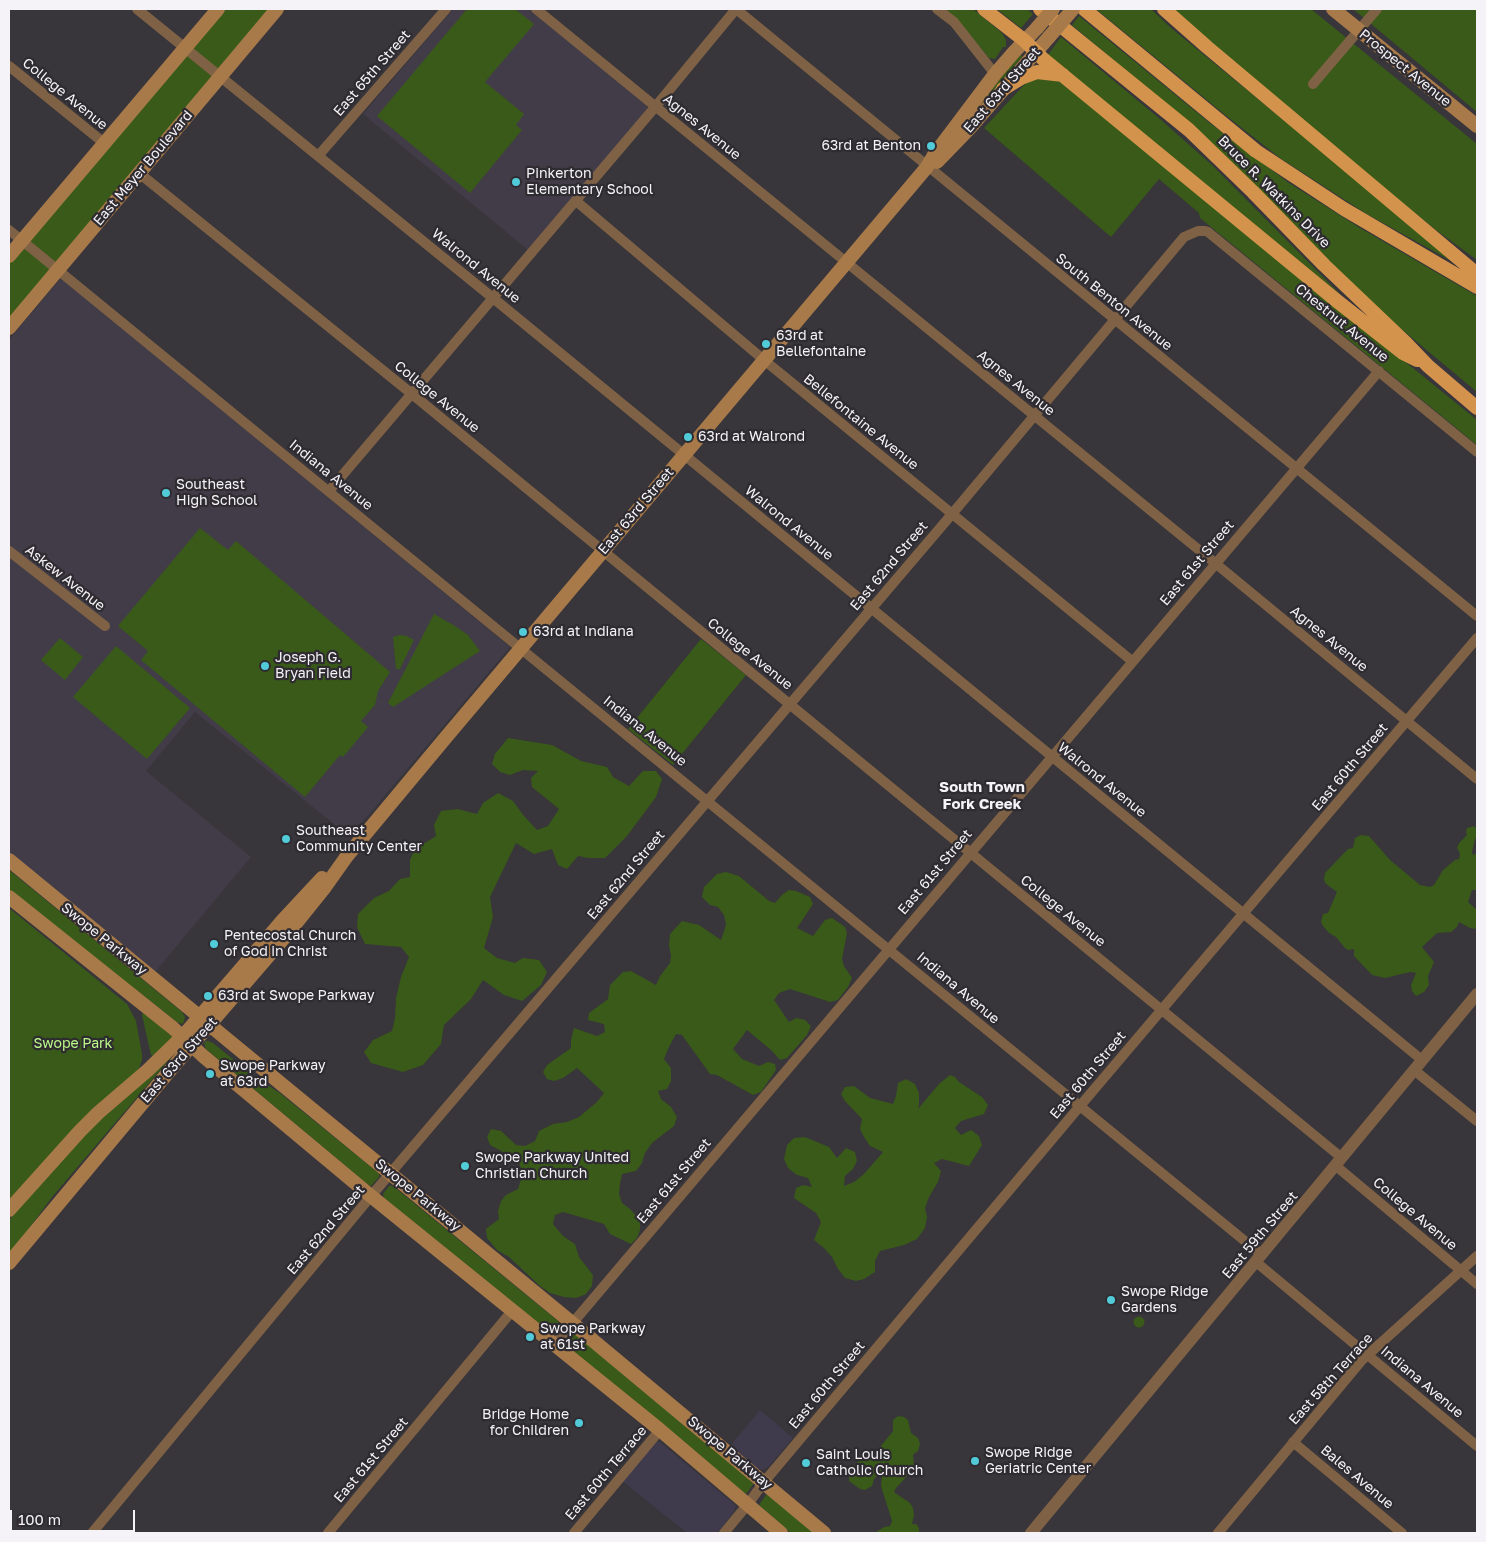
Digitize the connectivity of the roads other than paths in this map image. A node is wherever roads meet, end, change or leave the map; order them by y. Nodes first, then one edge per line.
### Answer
1 (137, 9) edge
2 (218, 9) edge
3 (277, 9) edge
4 (446, 9) edge
5 (536, 9) edge
6 (736, 9) edge
7 (937, 9) edge
8 (984, 9) edge
9 (1040, 9) edge
10 (1053, 9) edge
11 (1073, 9) edge
12 (1084, 9) edge
13 (1164, 9) edge
14 (1333, 9) edge
15 (1377, 9) edge
16 (1359, 30) junction
17 (1025, 41) junction
18 (185, 48) junction
19 (1036, 52) junction
20 (9, 66) edge
21 (995, 74) junction
22 (1063, 75) junction
23 (220, 76) junction
24 (1313, 84) dead end
25 (1003, 90) junction
26 (656, 106) junction
27 (1477, 126) edge
28 (104, 143) junction
29 (318, 156) junction
30 (928, 167) junction
31 (139, 173) junction
32 (576, 201) junction
33 (9, 230) edge
34 (1184, 237) joint
35 (22, 240) junction
36 (9, 256) edge
37 (847, 263) junction
38 (58, 270) junction
39 (1477, 274) edge
40 (1477, 287) edge
41 (493, 298) junction
42 (1115, 320) junction
43 (9, 328) edge
44 (764, 360) junction
45 (1428, 366) junction
46 (1378, 371) junction
47 (412, 394) junction
48 (1477, 408) edge
49 (1034, 416) junction
50 (1477, 452) edge
51 (684, 455) junction
52 (1296, 468) junction
53 (329, 491) junction
54 (952, 514) junction
55 (603, 551) junction
56 (9, 552) edge
57 (1215, 563) junction
58 (871, 608) junction
59 (1477, 616) edge
60 (104, 626) dead end
61 (1477, 638) edge
62 (521, 648) junction
63 (1132, 660) junction
64 (790, 704) junction
65 (1407, 721) junction
66 (1051, 756) junction
67 (1477, 779) edge
68 (708, 800) junction
69 (970, 852) junction
70 (9, 860) edge
71 (9, 897) edge
72 (1244, 914) junction
73 (888, 949) junction
74 (1477, 994) edge
75 (1162, 1010) junction
76 (205, 1021) junction
77 (187, 1041) junction
78 (1418, 1065) junction
79 (1080, 1106) junction
80 (1477, 1121) edge
81 (1339, 1162) junction
82 (391, 1173) junction
83 (371, 1196) junction
84 (9, 1210) edge
85 (1477, 1256) edge
86 (1259, 1258) junction
87 (9, 1263) edge
88 (1462, 1271) junction
89 (1477, 1284) edge
90 (512, 1311) junction
91 (572, 1322) junction
92 (554, 1344) junction
93 (1368, 1355) junction
94 (660, 1430) junction
95 (1294, 1442) junction
96 (1477, 1446) edge
97 (764, 1482) junction
98 (748, 1504) junction
99 (1223, 1531) edge
100 (92, 1533) edge
101 (328, 1533) edge
102 (574, 1533) edge
103 (724, 1533) edge
104 (781, 1533) edge
105 (824, 1533) edge
106 (1031, 1533) edge
107 (1402, 1533) edge

1 - 18 street, Walrond Avenue
2 - 18 main road
3 - 23 main road, East Meyer Boulevard
4 - 29 street, East 65th Street
5 - 26 street, Agnes Avenue
6 - 26 street
6 - 30 street, South Benton Avenue
7 - 21 street
8 - 17 highway
9 - 45 highway, Bruce R. Watkins Drive
10 - 17 main road, East 63rd Street, bridge
11 - 19 main road, East 63rd Street, bridge
12 - 40 highway, Bruce R. Watkins Drive
13 - 39 highway
14 - 16 main road, Prospect Avenue
15 - 16 street
16 - 24 street
16 - 27 main road, Prospect Avenue
17 - 19 highway
17 - 21 main road, East 63rd Street
18 - 23 street, Walrond Avenue
18 - 28 main road
19 - 22 highway
19 - 25 main road, East 63rd Street
20 - 28 street, College Avenue
21 - 30 main road, East 63rd Street
22 - 25 highway
22 - 45 highway
23 - 29 street, Walrond Avenue
23 - 31 main road, East Meyer Boulevard
25 - 30 main road, East 63rd Street
26 - 32 street
26 - 37 street, Agnes Avenue
28 - 35 main road
29 - 41 street, Walrond Avenue
30 - 37 main road, East 63rd Street
30 - 42 street, South Benton Avenue
31 - 38 main road, East Meyer Boulevard
31 - 47 street, College Avenue
32 - 41 street
32 - 44 street, Bellefontaine Avenue
33 - 35 street, Indiana Avenue
34 - 42 street, East 62nd Street
34 - 46 street, Chestnut Avenue
35 - 36 main road
35 - 38 street, Indiana Avenue
37 - 44 main road, East 63rd Street
37 - 49 street, Agnes Avenue
38 - 43 main road, East Meyer Boulevard
38 - 53 street, Indiana Avenue
41 - 47 street
41 - 51 street, Walrond Avenue
42 - 49 street, East 62nd Street
42 - 52 street, South Benton Avenue
44 - 51 main road, East 63rd Street
44 - 54 street, Bellefontaine Avenue
45 - 48 highway, Bruce R. Watkins Drive
46 - 50 street, Chestnut Avenue
46 - 52 street, East 61st Street
47 - 53 street
47 - 55 street, College Avenue
49 - 54 street, East 62nd Street
49 - 57 street, Agnes Avenue
51 - 55 main road, East 63rd Street
51 - 58 street, Walrond Avenue
52 - 57 street, East 61st Street
52 - 59 street, South Benton Avenue
53 - 62 street, Indiana Avenue
54 - 58 street, East 62nd Street
54 - 63 street, Bellefontaine Avenue
55 - 62 main road, East 63rd Street
55 - 64 street, College Avenue
56 - 60 street, Askew Avenue
57 - 63 street, East 61st Street
57 - 65 street, Agnes Avenue
58 - 64 street, East 62nd Street
58 - 66 street, Walrond Avenue
61 - 65 street, East 60th Street
62 - 68 street, Indiana Avenue
62 - 76 main road, East 63rd Street
63 - 66 street, East 61st Street
64 - 68 street, East 62nd Street
64 - 69 street, College Avenue
65 - 67 street, Agnes Avenue
65 - 72 street, East 60th Street
66 - 69 street, East 61st Street
66 - 72 street, Walrond Avenue
68 - 73 street, Indiana Avenue
68 - 82 street, East 62nd Street
69 - 73 street, East 61st Street
69 - 75 street, College Avenue
70 - 76 main road, Swope Parkway
71 - 77 main road, Swope Parkway
72 - 75 street, East 60th Street
72 - 78 street, Walrond Avenue
73 - 79 street, Indiana Avenue
73 - 91 street, East 61st Street
74 - 78 street, East 59th Street
75 - 79 street, East 60th Street
75 - 81 street, College Avenue
76 - 77 main road, East 63rd Street
76 - 82 main road, Swope Parkway
77 - 83 main road, Swope Parkway
77 - 84 main road, East 63rd Street
77 - 87 main road, East 63rd Street
78 - 80 street, Walrond Avenue
78 - 81 street, East 59th Street
79 - 86 street, Indiana Avenue
79 - 97 street, East 60th Street
81 - 86 street, East 59th Street
81 - 88 street, College Avenue
82 - 83 street, East 62nd Street
82 - 91 main road, Swope Parkway
83 - 90 main road, Swope Parkway
83 - 100 street, East 62nd Street
85 - 88 street, East 58th Terrace
86 - 93 street, Indiana Avenue
86 - 106 street, East 59th Street
88 - 89 street, College Avenue
88 - 93 street, East 58th Terrace
90 - 92 main road, Swope Parkway
90 - 101 street, East 61st Street
91 - 92 street, East 61st Street
91 - 97 main road, Swope Parkway
92 - 94 main road, Swope Parkway
93 - 95 street, East 58th Terrace
93 - 96 street, Indiana Avenue
94 - 98 main road, Swope Parkway
94 - 102 street, East 60th Terrace
95 - 99 street, East 58th Terrace
95 - 107 street, Bales Avenue
97 - 98 street, East 60th Street
97 - 105 main road, Swope Parkway
98 - 103 street, East 60th Street
98 - 104 main road, Swope Parkway

